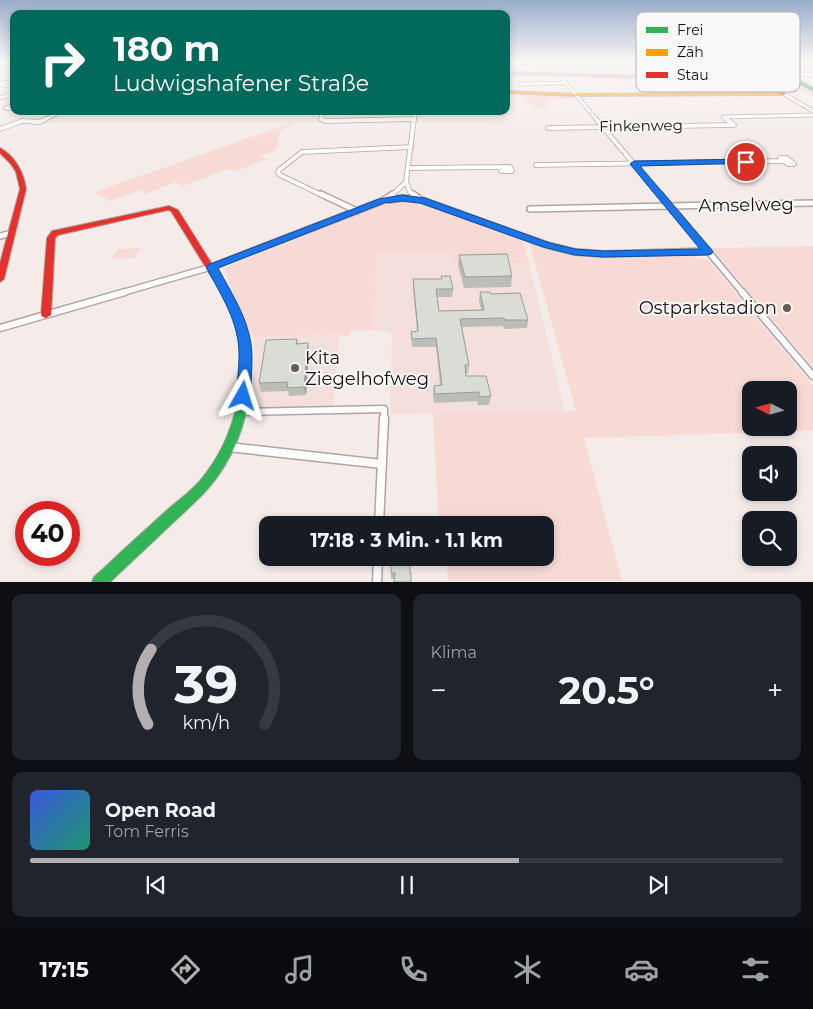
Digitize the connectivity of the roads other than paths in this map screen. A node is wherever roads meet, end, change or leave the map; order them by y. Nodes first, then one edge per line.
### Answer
1 (554, 88) edge
2 (568, 90) junction
3 (636, 91) edge
4 (510, 92) edge
5 (676, 92) edge
6 (781, 92) edge
7 (784, 94) junction
8 (813, 111) edge
9 (54, 115) edge
10 (322, 115) edge
11 (414, 115) edge
12 (813, 115) edge
13 (414, 119) junction
14 (602, 127) junction
15 (548, 128) dead end
16 (0, 129) edge
17 (411, 147) junction
18 (0, 150) edge
19 (784, 161) dead end
20 (634, 164) junction
21 (536, 165) dead end
22 (500, 167) dead end
23 (408, 168) junction
24 (406, 182) junction
25 (422, 200) junction
26 (382, 201) junction
27 (813, 203) edge
28 (669, 206) junction
29 (530, 209) dead end
30 (357, 211) junction
31 (12, 233) junction
32 (0, 236) edge
33 (708, 252) junction
34 (211, 267) junction
35 (0, 279) edge
36 (46, 315) junction
37 (0, 328) edge
38 (813, 376) edge
39 (240, 412) junction
40 (228, 447) junction
41 (382, 464) junction
42 (379, 516) edge
43 (378, 566) edge
44 (99, 582) edge
45 (377, 582) edge

1 - 2 street
2 - 3 main road
2 - 4 main road
2 - 14 street
5 - 7 main road
6 - 7 main road
7 - 8 street
9 - 16 street
10 - 13 street
11 - 13 street
12 - 14 street, Finkenweg
13 - 17 street
14 - 15 street, Finkenweg
14 - 20 street
17 - 23 street
17 - 30 street
18 - 31 main road
19 - 20 street
20 - 21 street
20 - 28 street
22 - 23 street
23 - 24 street
24 - 25 street
24 - 26 street
25 - 26 street
25 - 33 street
26 - 30 street
27 - 28 street, Amselweg
28 - 29 street, Amselweg
28 - 33 street
30 - 34 street
31 - 32 street
31 - 35 main road
33 - 38 street
34 - 36 street
34 - 36 main road
34 - 39 main road
36 - 37 street
39 - 40 main road
39 - 41 street
40 - 41 street
40 - 44 main road
41 - 42 street
43 - 45 street

